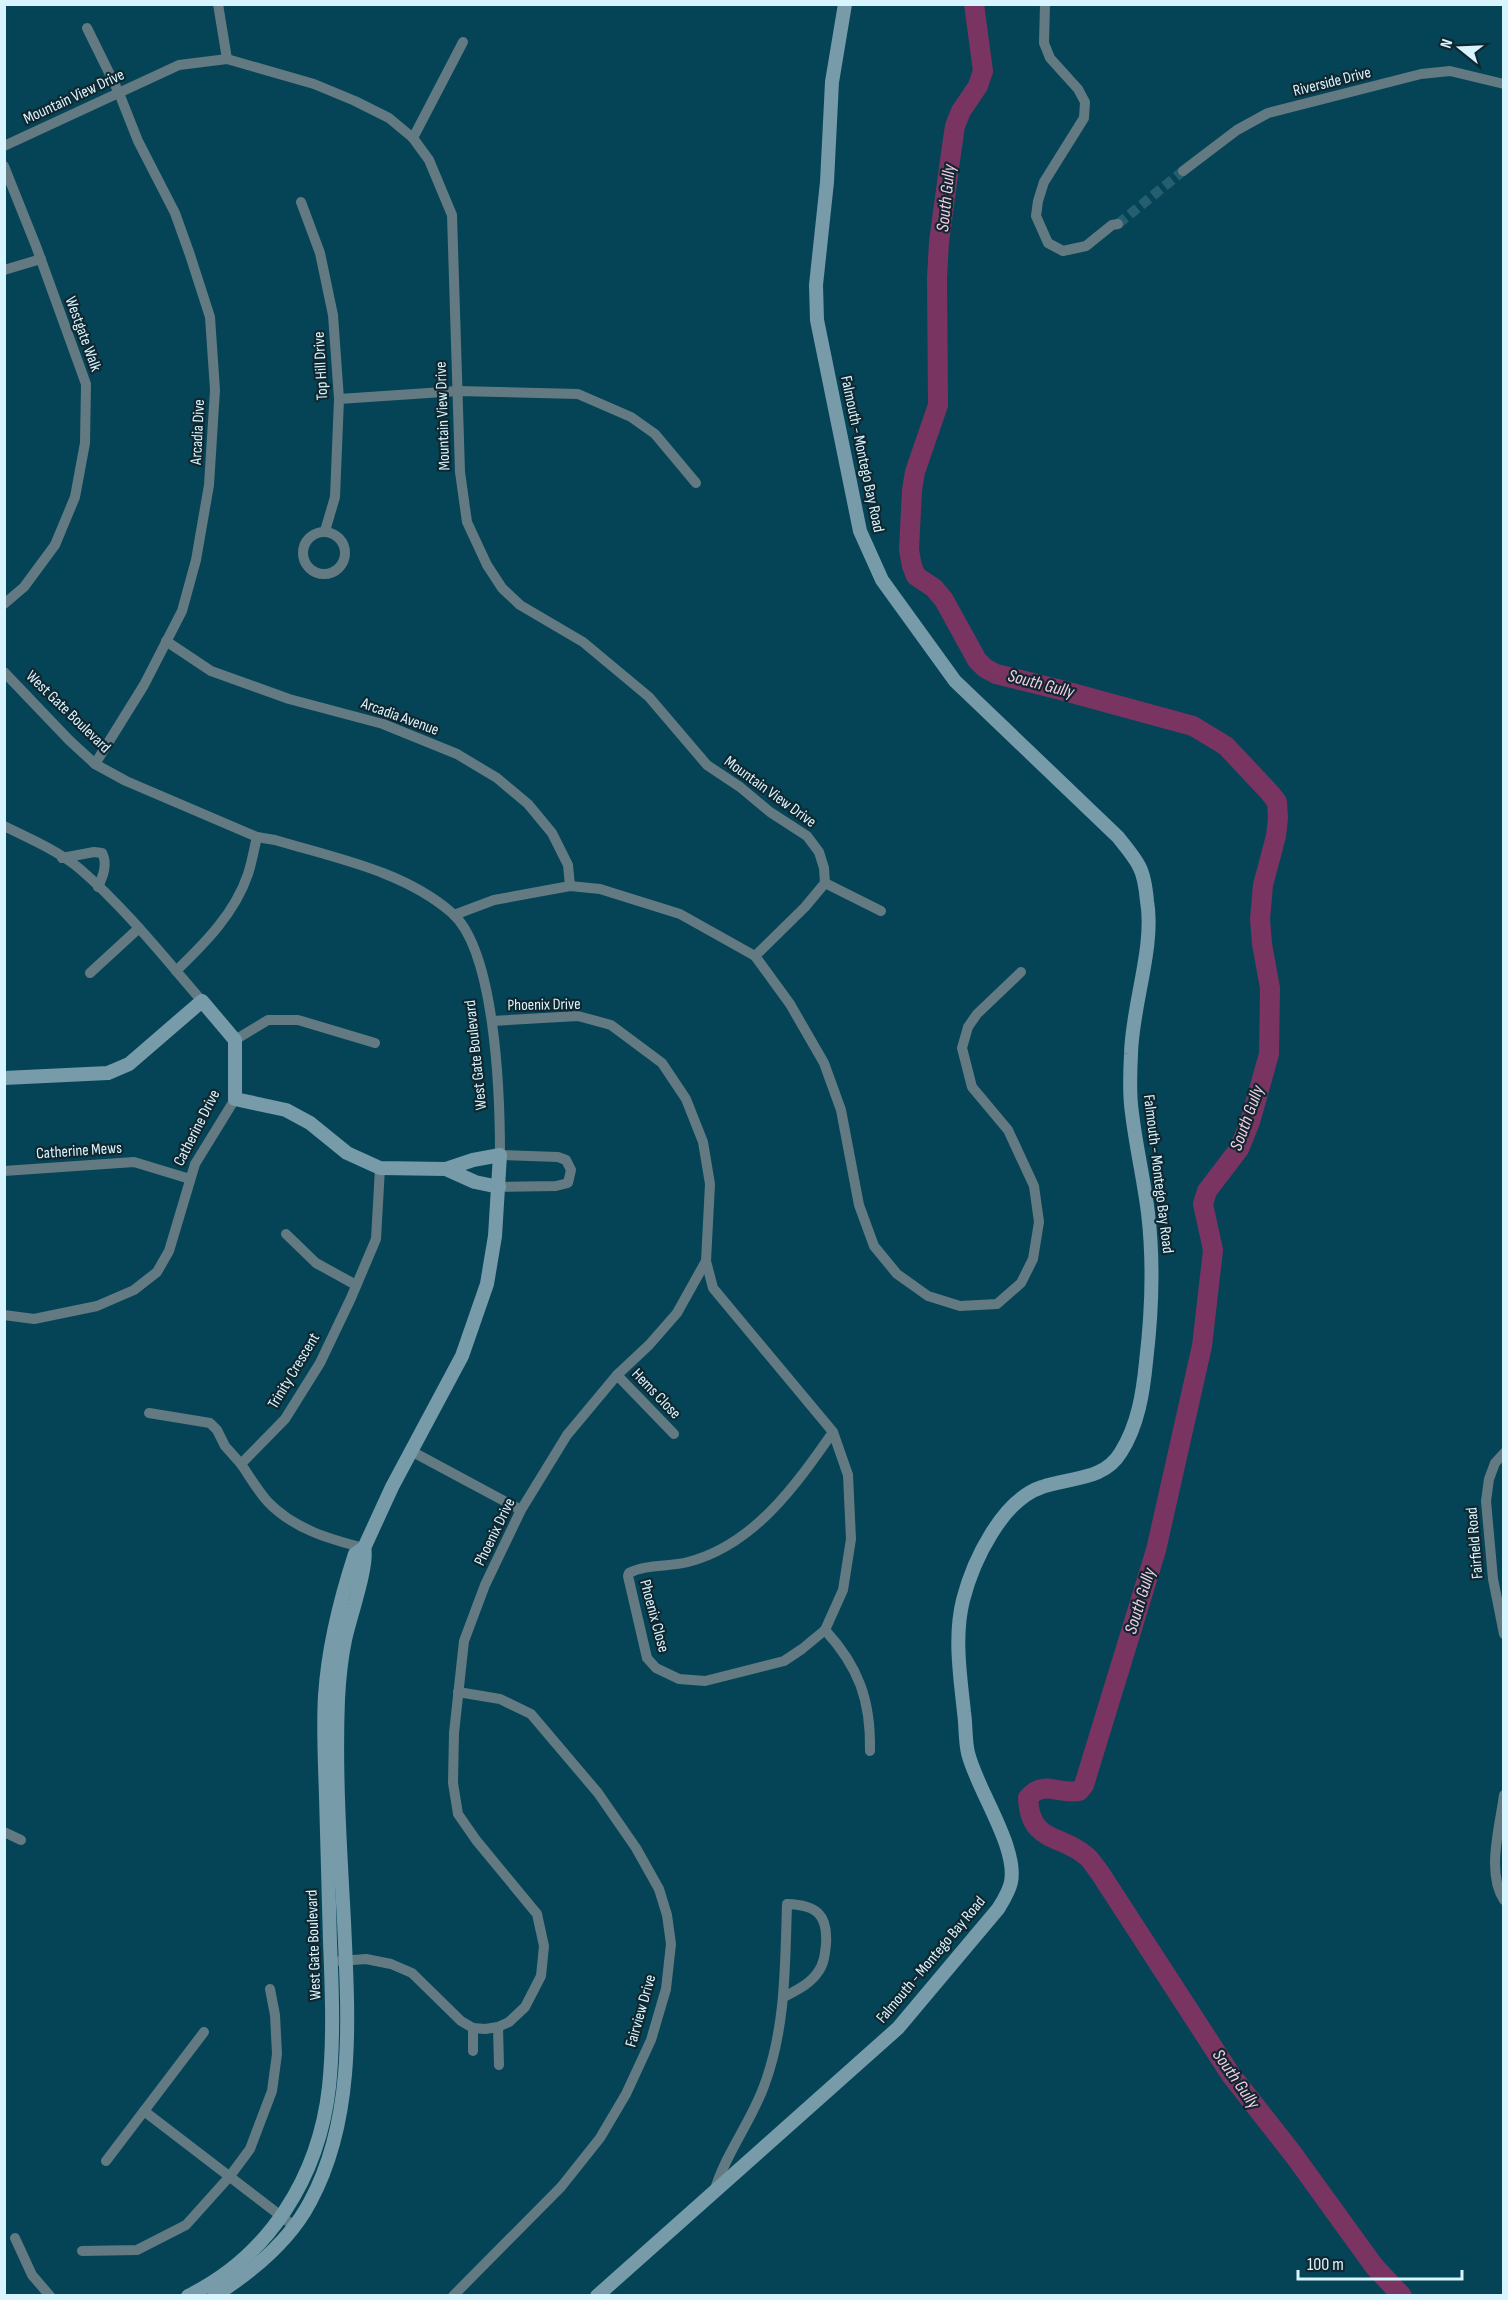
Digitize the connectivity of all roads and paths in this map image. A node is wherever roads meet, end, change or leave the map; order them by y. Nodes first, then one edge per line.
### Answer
1 (218, 4) edge
2 (845, 4) edge
3 (1045, 4) edge
4 (87, 28) dead end
5 (463, 42) dead end
6 (227, 59) junction
7 (1503, 84) edge
8 (119, 93) junction
9 (414, 138) junction
10 (4, 146) edge
11 (4, 166) edge
12 (1183, 171) tunnel mouth
13 (301, 202) dead end
14 (1118, 224) tunnel mouth
15 (41, 259) junction
16 (4, 270) edge
17 (458, 391) junction
18 (339, 399) junction
19 (696, 483) dead end
20 (325, 531) junction
21 (4, 604) edge
22 (166, 641) junction
23 (4, 672) edge
24 (95, 764) junction
25 (4, 826) edge
26 (257, 837) junction
27 (62, 858) junction
28 (825, 883) junction
29 (570, 886) junction
30 (98, 887) junction
31 (881, 911) dead end
32 (454, 915) junction
33 (139, 928) junction
34 (755, 956) junction
35 (176, 970) junction
36 (1021, 972) dead end
37 (90, 973) dead end
38 (202, 1001) junction
39 (492, 1021) junction
40 (235, 1040) junction
41 (375, 1043) dead end
42 (4, 1078) edge
43 (235, 1099) junction
44 (500, 1155) junction
45 (380, 1168) junction
46 (446, 1168) junction
47 (4, 1171) edge
48 (190, 1179) junction
49 (499, 1187) junction
50 (286, 1234) dead end
51 (706, 1261) junction
52 (356, 1285) junction
53 (4, 1315) edge
54 (617, 1375) junction
55 (149, 1413) dead end
56 (833, 1432) junction
57 (674, 1434) dead end
58 (411, 1451) junction
59 (1503, 1453) edge
60 (241, 1464) junction
61 (521, 1510) junction
62 (364, 1548) junction
63 (825, 1630) junction
64 (1503, 1634) edge
65 (458, 1692) junction
66 (870, 1751) dead end
67 (1503, 1794) edge
68 (4, 1832) edge
69 (21, 1840) dead end
70 (1503, 1900) edge
71 (345, 1960) junction
72 (331, 1962) junction
73 (270, 1989) dead end
74 (784, 1997) junction
75 (498, 2027) junction
76 (473, 2028) junction
77 (204, 2032) dead end
78 (473, 2051) dead end
79 (499, 2065) dead end
80 (144, 2111) junction
81 (106, 2161) dead end
82 (230, 2176) junction
83 (715, 2190) junction
84 (281, 2217) junction
85 (294, 2226) junction
86 (15, 2238) dead end
87 (82, 2251) dead end
88 (50, 2295) edge
89 (188, 2295) edge
90 (214, 2295) edge
91 (453, 2295) edge
92 (597, 2295) edge

1 - 6 street
2 - 83 street, Falmouth - Montego Bay Road
3 - 14 street
4 - 8 street, Arcadia Dive
5 - 9 street
6 - 8 street, Mountain View Drive
6 - 9 street, Mountain View Drive
7 - 12 street, Riverside Drive
8 - 10 street, Mountain View Drive
8 - 22 street, Arcadia Dive
9 - 17 street, Mountain View Drive
11 - 15 street, Westgate Walk
13 - 18 street, Top Hill Drive
15 - 16 street
15 - 21 street, Westgate Walk
17 - 18 street
17 - 19 street
17 - 28 street, Mountain View Drive
18 - 20 street, Top Hill Drive
20 - 20 street
22 - 24 street, Arcadia Dive
22 - 29 street, Arcadia Avenue
23 - 24 street, West Gate Boulevard
24 - 26 street, West Gate Boulevard
25 - 27 street
26 - 32 street, West Gate Boulevard
26 - 35 street
27 - 30 street
27 - 30 street
28 - 31 street
28 - 34 street
29 - 32 street
29 - 34 street
30 - 33 street
32 - 39 street, West Gate Boulevard
33 - 35 street
33 - 37 street
34 - 36 street
35 - 38 street
38 - 40 street
38 - 42 street
39 - 44 street, West Gate Boulevard
39 - 51 street, Phoenix Drive
40 - 41 street
40 - 43 street, Catherine Drive
43 - 45 street
43 - 48 street, Catherine Drive
44 - 46 street
44 - 49 street, West Gate Boulevard
44 - 49 street
45 - 46 street
45 - 52 street, Trinity Crescent
46 - 49 street
47 - 48 street, Catherine Mews
48 - 53 street, Catherine Drive
49 - 58 street, West Gate Boulevard
50 - 52 street
51 - 54 street, Phoenix Drive
51 - 56 street, Phoenix Close
52 - 60 street, Trinity Crescent
54 - 57 street, Hems Close
54 - 61 street, Phoenix Drive
55 - 60 street
56 - 63 street, Phoenix Close
56 - 63 street, Phoenix Close
58 - 61 street
58 - 62 street, West Gate Boulevard
59 - 64 street, Fairfield Road
60 - 62 street
61 - 65 street, Phoenix Drive
62 - 71 street, West Gate Boulevard
62 - 72 street, West Gate Boulevard
63 - 66 street
65 - 75 street, Phoenix Drive
65 - 91 street, Fairview Drive
67 - 70 street
68 - 69 street
71 - 72 street
71 - 76 street
71 - 85 street, West Gate Boulevard
72 - 84 street, West Gate Boulevard
73 - 82 street
74 - 74 street
74 - 83 street
75 - 76 street
75 - 79 street
76 - 78 street
77 - 80 street
80 - 81 street
80 - 82 street
82 - 84 street
82 - 87 street
83 - 92 street, Falmouth - Montego Bay Road
84 - 85 street
84 - 89 street, West Gate Boulevard
85 - 90 street, West Gate Boulevard
86 - 88 street

